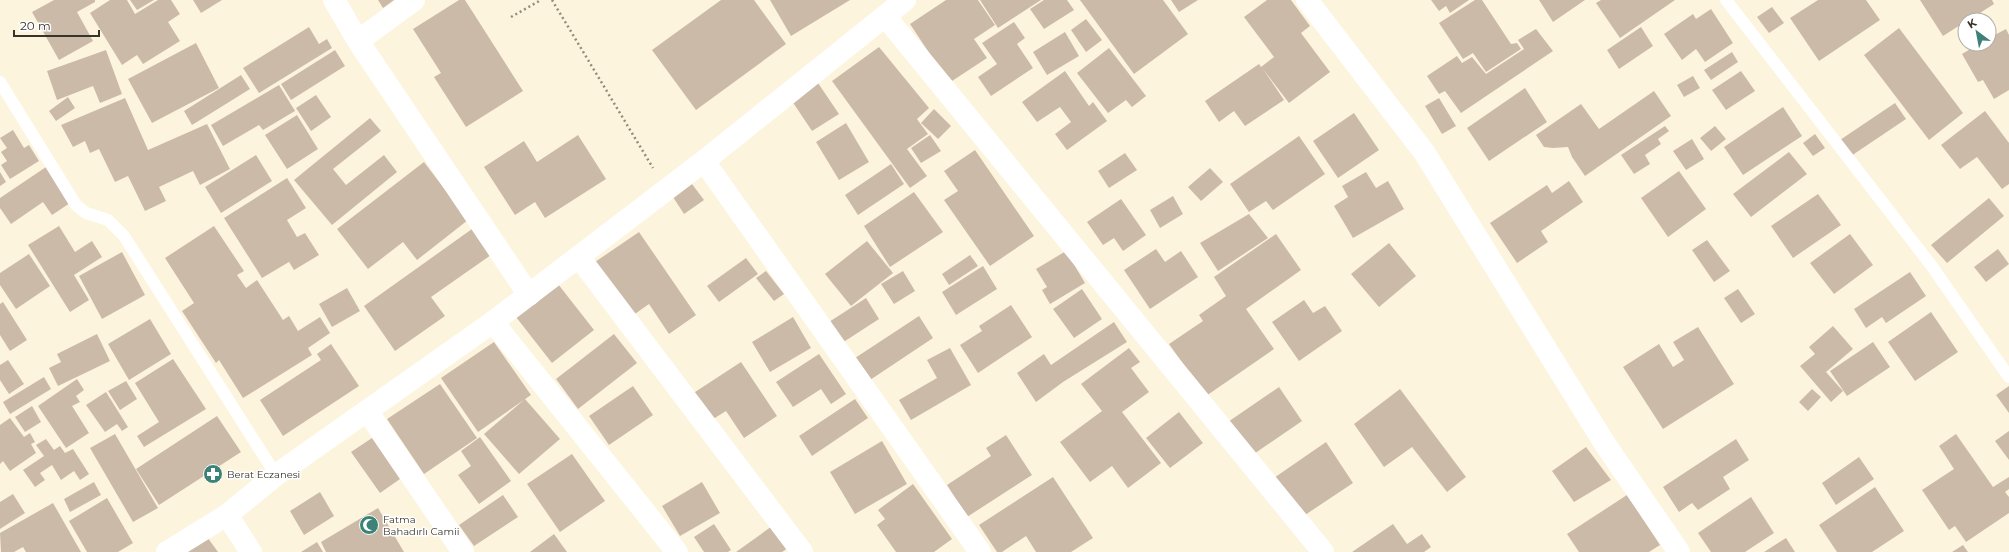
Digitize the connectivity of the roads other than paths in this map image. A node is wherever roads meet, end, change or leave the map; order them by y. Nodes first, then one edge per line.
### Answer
1 (334, 0) edge
2 (414, 0) edge
3 (905, 0) edge
4 (1307, 0) edge
5 (1726, 0) edge
6 (885, 16) junction
7 (358, 41) junction
8 (0, 82) edge
9 (704, 161) junction
10 (579, 257) junction
11 (529, 295) junction
12 (493, 322) junction
13 (2009, 377) edge
14 (368, 412) junction
15 (276, 475) junction
16 (227, 515) junction
17 (167, 552) edge
18 (251, 552) edge
19 (463, 552) edge
20 (677, 552) edge
21 (802, 552) edge
22 (980, 552) edge
23 (1323, 552) edge
24 (1679, 552) edge

1 - 7 street
2 - 7 street
3 - 6 street
4 - 24 street
5 - 13 lane
6 - 9 street
6 - 23 street
7 - 11 street
8 - 15 lane
9 - 10 street
9 - 22 street
10 - 11 street
10 - 21 street
11 - 12 street
12 - 14 street
12 - 20 street
14 - 15 street
14 - 19 street
15 - 16 street
16 - 17 street
16 - 18 street

